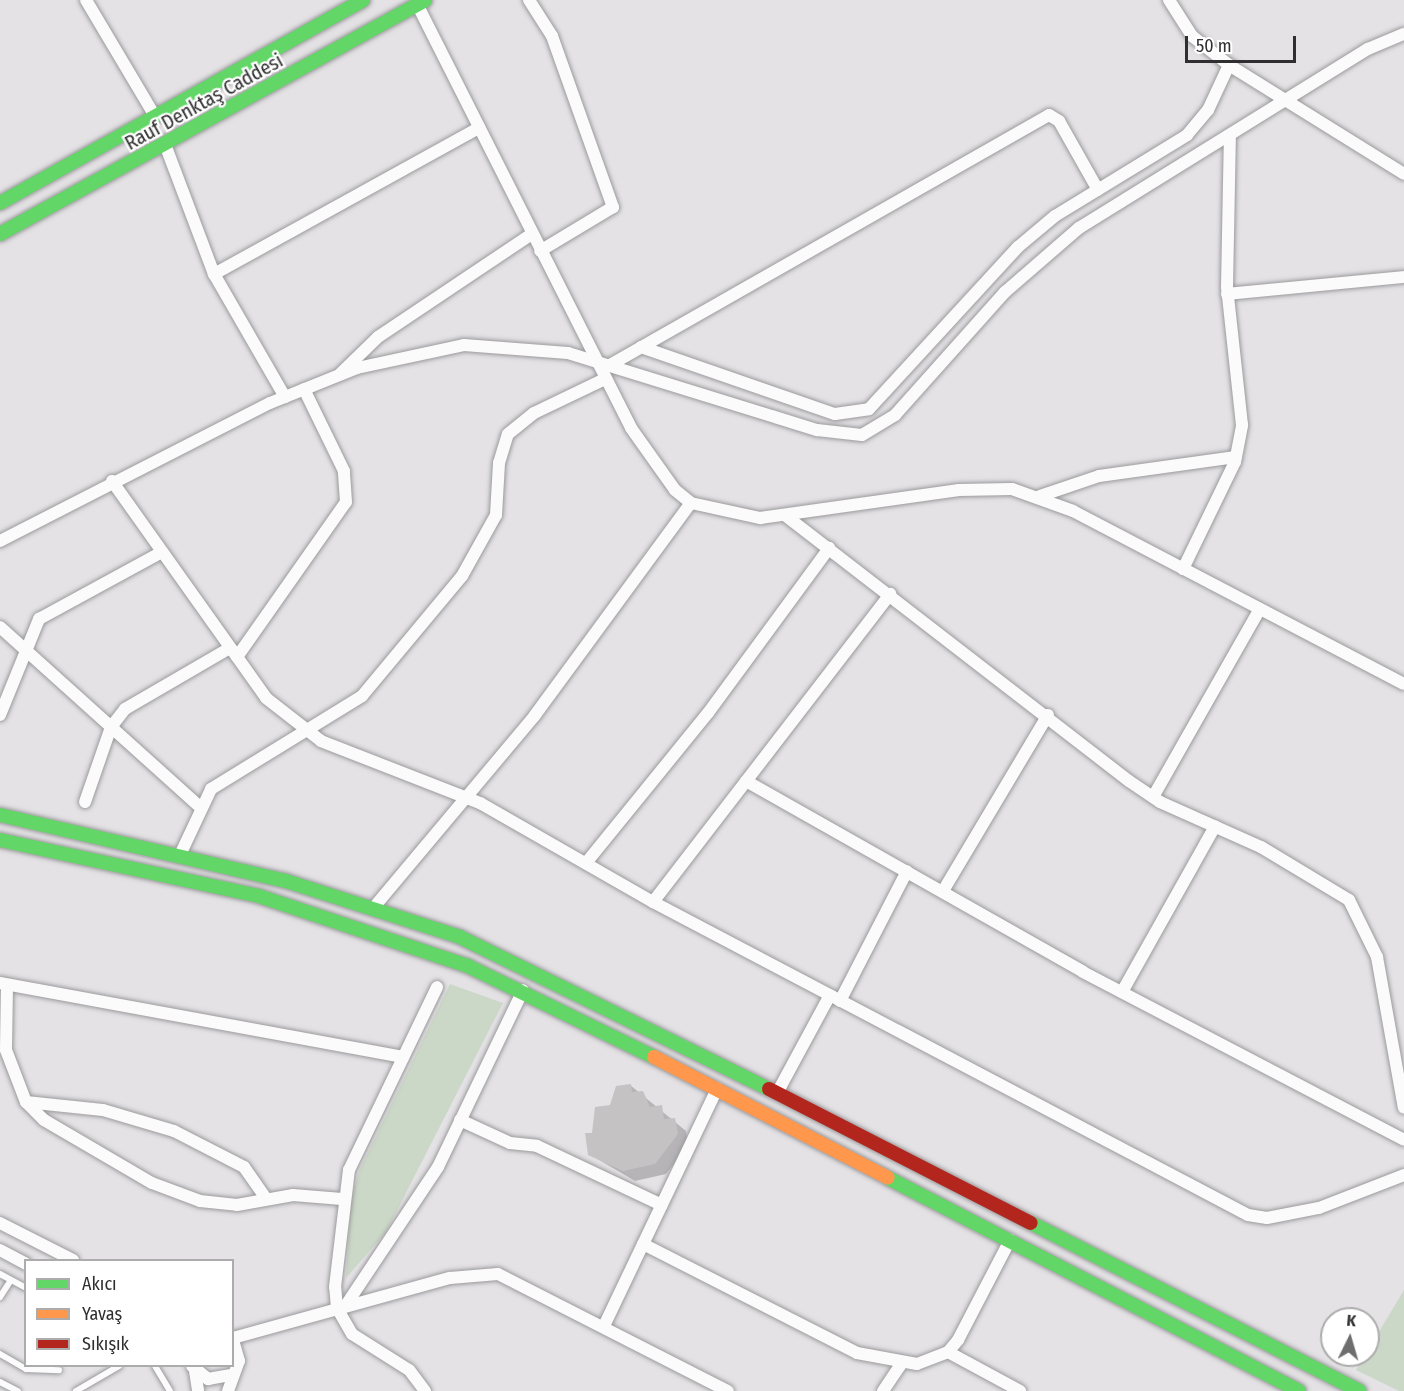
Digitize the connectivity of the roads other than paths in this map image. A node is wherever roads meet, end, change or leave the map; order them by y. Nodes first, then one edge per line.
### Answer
1 (86, 0) edge
2 (363, 0) edge
3 (529, 0) edge
4 (1169, 0) edge
5 (421, 2) edge
6 (339, 6) edge
7 (1404, 34) edge
8 (1229, 65) junction
9 (1289, 99) junction
10 (155, 116) junction
11 (479, 128) junction
12 (1230, 135) junction
13 (166, 147) junction
14 (1404, 174) edge
15 (1098, 190) junction
16 (0, 203) edge
17 (0, 234) edge
18 (532, 234) junction
19 (540, 251) junction
20 (214, 274) junction
21 (1404, 277) edge
22 (1227, 294) junction
23 (641, 347) junction
24 (595, 360) junction
25 (610, 365) junction
26 (339, 375) junction
27 (605, 379) junction
28 (304, 389) junction
29 (285, 397) junction
30 (1236, 458) junction
31 (112, 481) junction
32 (1040, 496) junction
33 (691, 503) junction
34 (786, 516) junction
35 (0, 541) edge
36 (829, 548) junction
37 (162, 552) junction
38 (1183, 568) junction
39 (890, 594) junction
40 (1260, 609) junction
41 (0, 627) edge
42 (24, 649) junction
43 (234, 653) junction
44 (1404, 684) edge
45 (0, 715) edge
46 (1048, 715) junction
47 (111, 727) junction
48 (308, 733) junction
49 (746, 781) junction
50 (466, 797) junction
51 (1153, 797) junction
52 (85, 802) dead end
53 (199, 806) junction
54 (0, 815) edge
55 (1215, 826) junction
56 (0, 840) edge
57 (180, 855) junction
58 (586, 864) junction
59 (907, 871) junction
60 (943, 891) junction
61 (653, 902) junction
62 (375, 906) junction
63 (4, 984) edge
64 (437, 987) dead end
65 (523, 990) junction
66 (1122, 992) junction
67 (835, 998) junction
68 (403, 1057) junction
69 (717, 1089) junction
70 (777, 1093) junction
71 (26, 1102) junction
72 (1404, 1108) edge
73 (460, 1120) junction
74 (1404, 1140) edge
75 (1404, 1175) edge
76 (266, 1198) junction
77 (342, 1199) junction
78 (662, 1205) junction
79 (0, 1223) edge
80 (1010, 1240) junction
81 (643, 1244) junction
82 (0, 1250) edge
83 (71, 1259) edge
84 (24, 1263) edge
85 (0, 1274) edge
86 (11, 1280) junction
87 (24, 1287) edge
88 (0, 1297) edge
89 (341, 1306) junction
90 (604, 1326) junction
91 (234, 1337) edge
92 (234, 1339) edge
93 (948, 1352) junction
94 (0, 1354) edge
95 (901, 1364) junction
96 (234, 1366) edge
97 (24, 1367) edge
98 (24, 1367) edge
99 (116, 1367) edge
100 (156, 1367) edge
101 (234, 1367) edge
102 (194, 1368) edge
103 (59, 1370) dead end
104 (230, 1375) junction
105 (0, 1382) edge
106 (1296, 1390) edge
107 (18, 1391) edge
108 (76, 1391) edge
109 (170, 1391) edge
110 (198, 1391) edge
111 (228, 1391) edge
112 (425, 1391) edge
113 (728, 1391) edge
114 (883, 1391) edge
115 (1020, 1391) edge
116 (1359, 1391) edge

1 - 10 street
2 - 6 main road, Rauf Denktaş Caddesi
3 - 19 street
4 - 8 street
5 - 11 street
5 - 13 main road, Rauf Denktaş Caddesi
6 - 10 main road, Rauf Denktaş Caddesi
7 - 9 street
8 - 9 street
8 - 15 street
9 - 12 street
9 - 14 street
10 - 16 main road, Rauf Denktaş Caddesi
11 - 18 street
11 - 20 street
12 - 22 street
12 - 25 street
13 - 17 main road, Rauf Denktaş Caddesi
13 - 20 street
15 - 23 street
15 - 23 street
18 - 19 street
18 - 26 street
19 - 24 street
20 - 29 street
21 - 22 street
22 - 30 street
23 - 25 street
24 - 25 street
24 - 26 street
24 - 27 street
26 - 28 street
27 - 33 street
27 - 48 street
28 - 29 street
28 - 43 street
29 - 31 street
30 - 32 street
30 - 38 street
31 - 35 street
31 - 37 street
32 - 34 street
32 - 38 street
33 - 34 street
33 - 50 street
34 - 36 street
36 - 39 street
36 - 58 street
37 - 42 street
37 - 43 street
38 - 40 street
39 - 46 street
39 - 49 street
40 - 44 street
40 - 51 street
41 - 42 street
42 - 45 street
42 - 47 street
43 - 47 street
43 - 48 street
46 - 51 street
46 - 60 street
47 - 52 street
47 - 53 street
48 - 50 street
48 - 53 street
49 - 59 street
49 - 61 street
50 - 58 street
50 - 62 street
51 - 55 street
53 - 57 street
54 - 57 main road
55 - 66 street
55 - 72 street
56 - 65 main road
57 - 62 main road
58 - 61 street
59 - 60 street
59 - 67 street
60 - 66 street
61 - 67 street
62 - 70 main road
63 - 68 street
63 - 71 street
64 - 68 street
65 - 69 main road
65 - 73 street
66 - 74 street
67 - 70 street
67 - 75 street
68 - 77 street
69 - 78 street
69 - 80 main road
70 - 116 main road
71 - 76 street
71 - 76 street
73 - 78 street
73 - 89 street
76 - 77 street
77 - 89 street
78 - 81 street
79 - 83 street
80 - 93 street
80 - 106 main road
81 - 90 street
81 - 95 street
82 - 84 street
85 - 86 lane
86 - 87 lane
86 - 88 lane
89 - 90 street
89 - 91 street
89 - 112 street
90 - 113 street
92 - 96 street
93 - 95 street
93 - 115 street
94 - 97 lane
95 - 114 street
98 - 103 lane
99 - 108 lane
100 - 109 lane
101 - 104 street
102 - 104 street
102 - 110 street
104 - 111 street
105 - 107 lane

